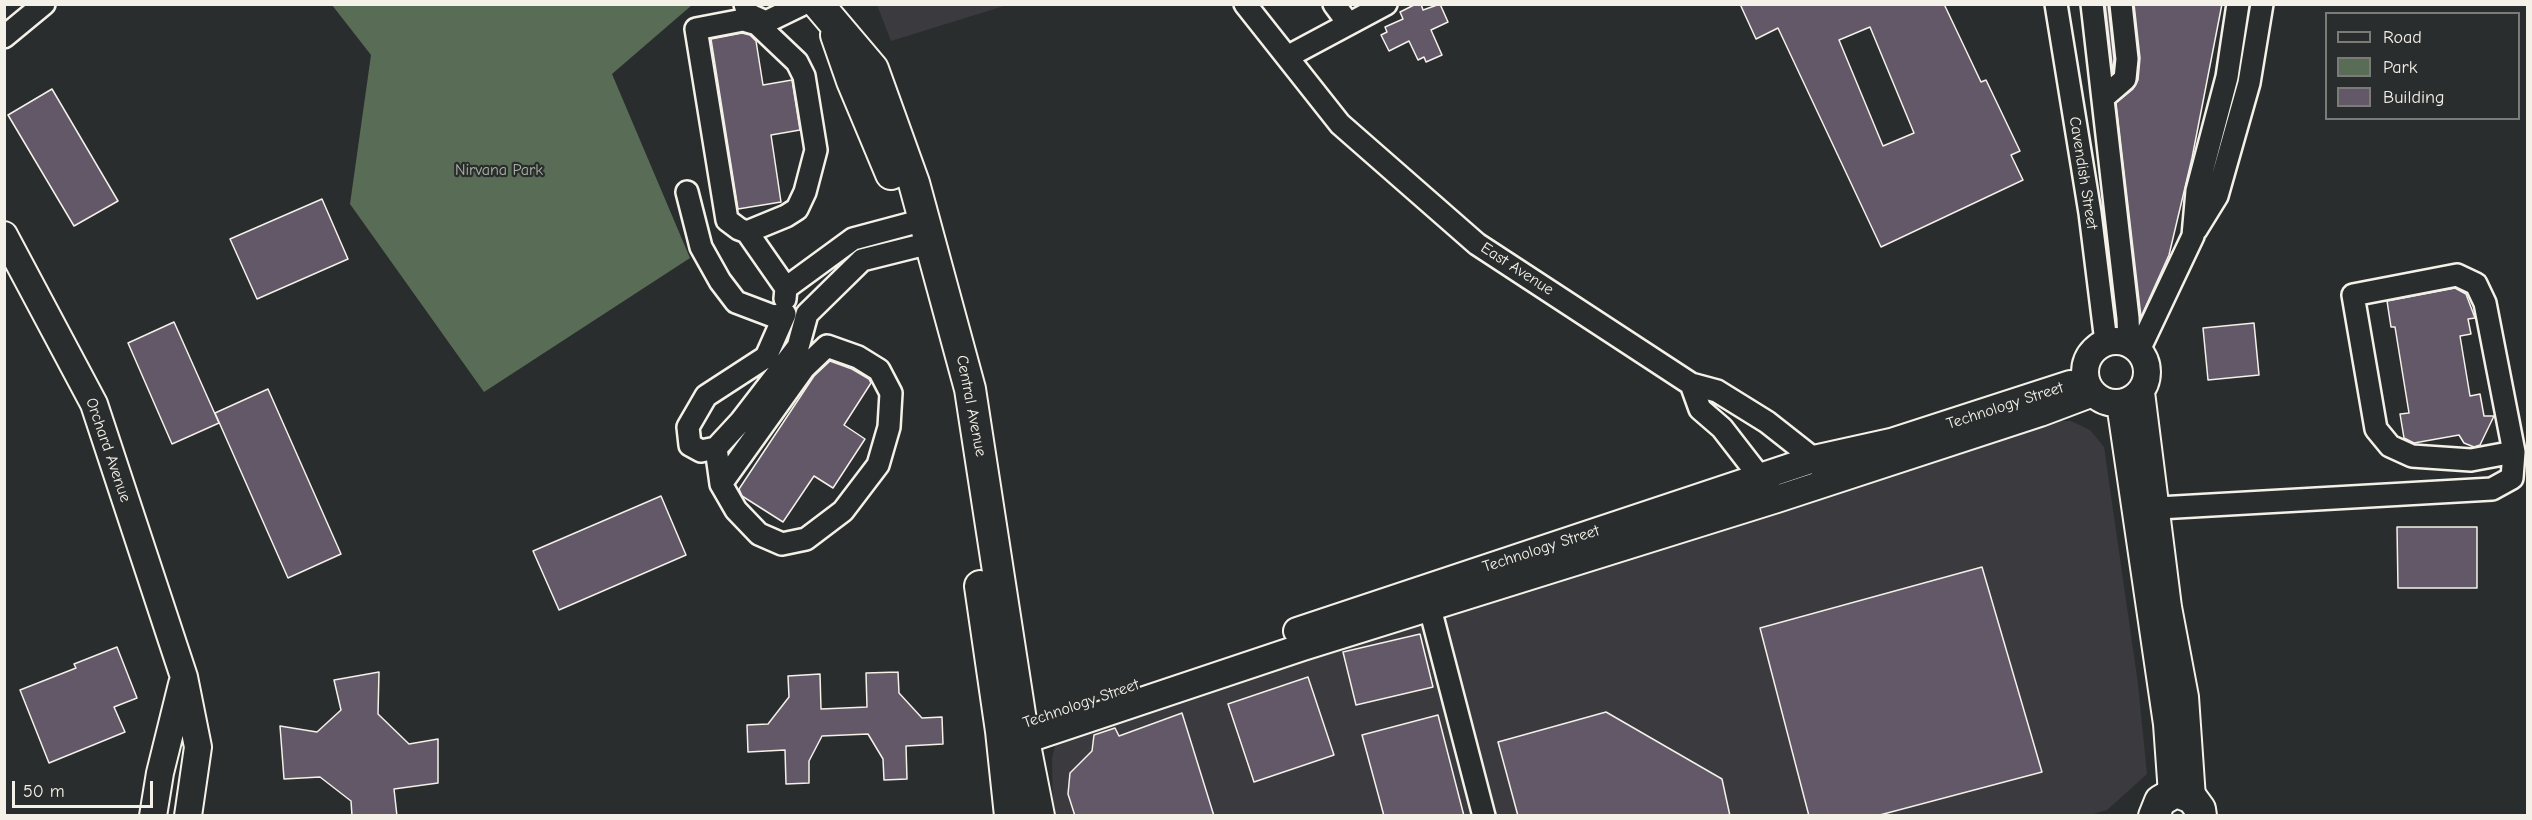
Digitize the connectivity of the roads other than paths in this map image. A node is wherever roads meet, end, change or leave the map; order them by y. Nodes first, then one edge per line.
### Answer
1 (44, 4) edge
2 (745, 4) edge
3 (803, 4) edge
4 (1245, 4) edge
5 (1334, 4) edge
6 (1386, 4) edge
7 (2056, 4) edge
8 (2092, 4) edge
9 (2121, 4) edge
10 (2238, 4) edge
11 (2262, 4) edge
12 (825, 13) edge
13 (1348, 23) junction
14 (4, 37) edge
15 (1287, 57) junction
16 (2227, 77) junction
17 (2249, 83) junction
18 (2103, 98) junction
19 (2215, 163) junction
20 (2112, 181) junction
21 (2086, 184) junction
22 (687, 192) dead end
23 (747, 232) junction
24 (4, 234) edge
25 (918, 234) junction
26 (861, 236) junction
27 (2121, 249) junction
28 (2096, 254) junction
29 (869, 258) junction
30 (786, 288) junction
31 (785, 314) junction
32 (807, 314) junction
33 (2125, 345) junction
34 (1691, 384) junction
35 (2089, 386) junction
36 (2131, 398) junction
37 (716, 448) junction
38 (2514, 452) junction
39 (1814, 459) junction
40 (1761, 477) junction
41 (1831, 481) junction
42 (721, 484) junction
43 (1777, 499) junction
44 (2147, 509) junction
45 (1427, 597) junction
46 (184, 677) junction
47 (1013, 736) junction
48 (2169, 807) edge
49 (153, 816) edge
50 (188, 816) edge
51 (1010, 816) edge
52 (1039, 816) edge
53 (1484, 816) edge

1 - 14 street
2 - 3 street
4 - 15 street, East Avenue
5 - 13 street
6 - 13 street
7 - 21 street, Cavendish Street
8 - 18 street, Cavendish Street
9 - 18 street
10 - 16 street
11 - 17 street
12 - 25 main road, Central Avenue
13 - 15 street
15 - 34 street, East Avenue
16 - 17 street
16 - 19 street
17 - 19 street
18 - 20 street, Cavendish Street
19 - 33 street
20 - 21 street
20 - 27 street, Cavendish Street
21 - 28 street, Cavendish Street
22 - 31 street
23 - 23 street
23 - 30 street
24 - 46 street, Orchard Avenue
25 - 26 street
25 - 29 street
25 - 47 main road, Central Avenue
26 - 29 street
26 - 30 street
27 - 28 street
27 - 33 street, Cavendish Street
28 - 33 street, Cavendish Street
29 - 32 street
30 - 31 street
31 - 32 street
31 - 37 street
32 - 37 street
33 - 35 street
33 - 36 street
34 - 39 street, East Avenue
34 - 40 street
35 - 36 street
35 - 39 street, Technology Street
35 - 41 street
36 - 44 street
37 - 42 street
38 - 38 street
38 - 44 street
39 - 40 street, Technology Street
39 - 41 street, East Avenue
40 - 43 street
40 - 45 street, Technology Street
41 - 43 street
42 - 42 street
43 - 45 street
44 - 48 street
45 - 47 street, Technology Street
45 - 53 street
46 - 49 street
46 - 50 street, Orchard Avenue
47 - 51 main road, Central Avenue
47 - 52 main road, Central Avenue

